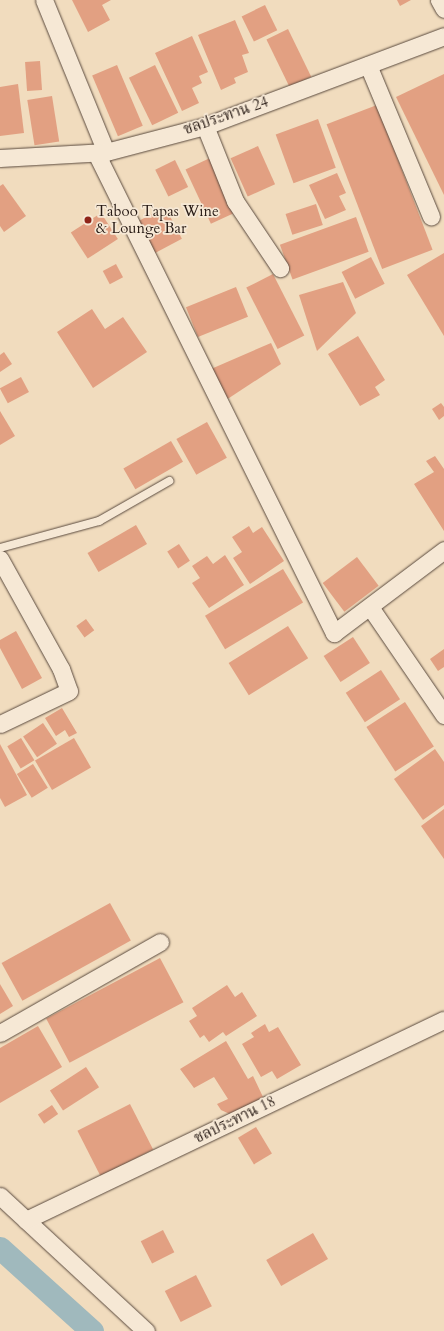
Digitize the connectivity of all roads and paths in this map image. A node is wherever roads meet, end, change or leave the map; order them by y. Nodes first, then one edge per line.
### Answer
1 (44, 0) edge
2 (439, 0) edge
3 (444, 9) edge
4 (444, 36) edge
5 (368, 65) junction
6 (204, 126) junction
7 (101, 153) junction
8 (0, 158) edge
9 (431, 216) dead end
10 (280, 268) dead end
11 (168, 481) dead end
12 (0, 548) edge
13 (444, 550) edge
14 (0, 559) edge
15 (370, 607) junction
16 (444, 715) edge
17 (0, 724) edge
18 (160, 942) dead end
19 (444, 1020) edge
20 (0, 1033) edge
21 (0, 1196) edge
22 (26, 1220) junction
23 (146, 1331) edge

1 - 7 street
2 - 3 street
4 - 5 street, ชลประทาน 24
5 - 6 street, ชลประทาน 24
5 - 9 street
6 - 7 street, ชลประทาน 24
6 - 10 street
7 - 8 street, ชลประทาน 24
7 - 15 street
11 - 12 lane
13 - 15 street
14 - 17 street
15 - 16 street
18 - 20 street
19 - 22 street, ชลประทาน 18
21 - 22 street
22 - 23 street

